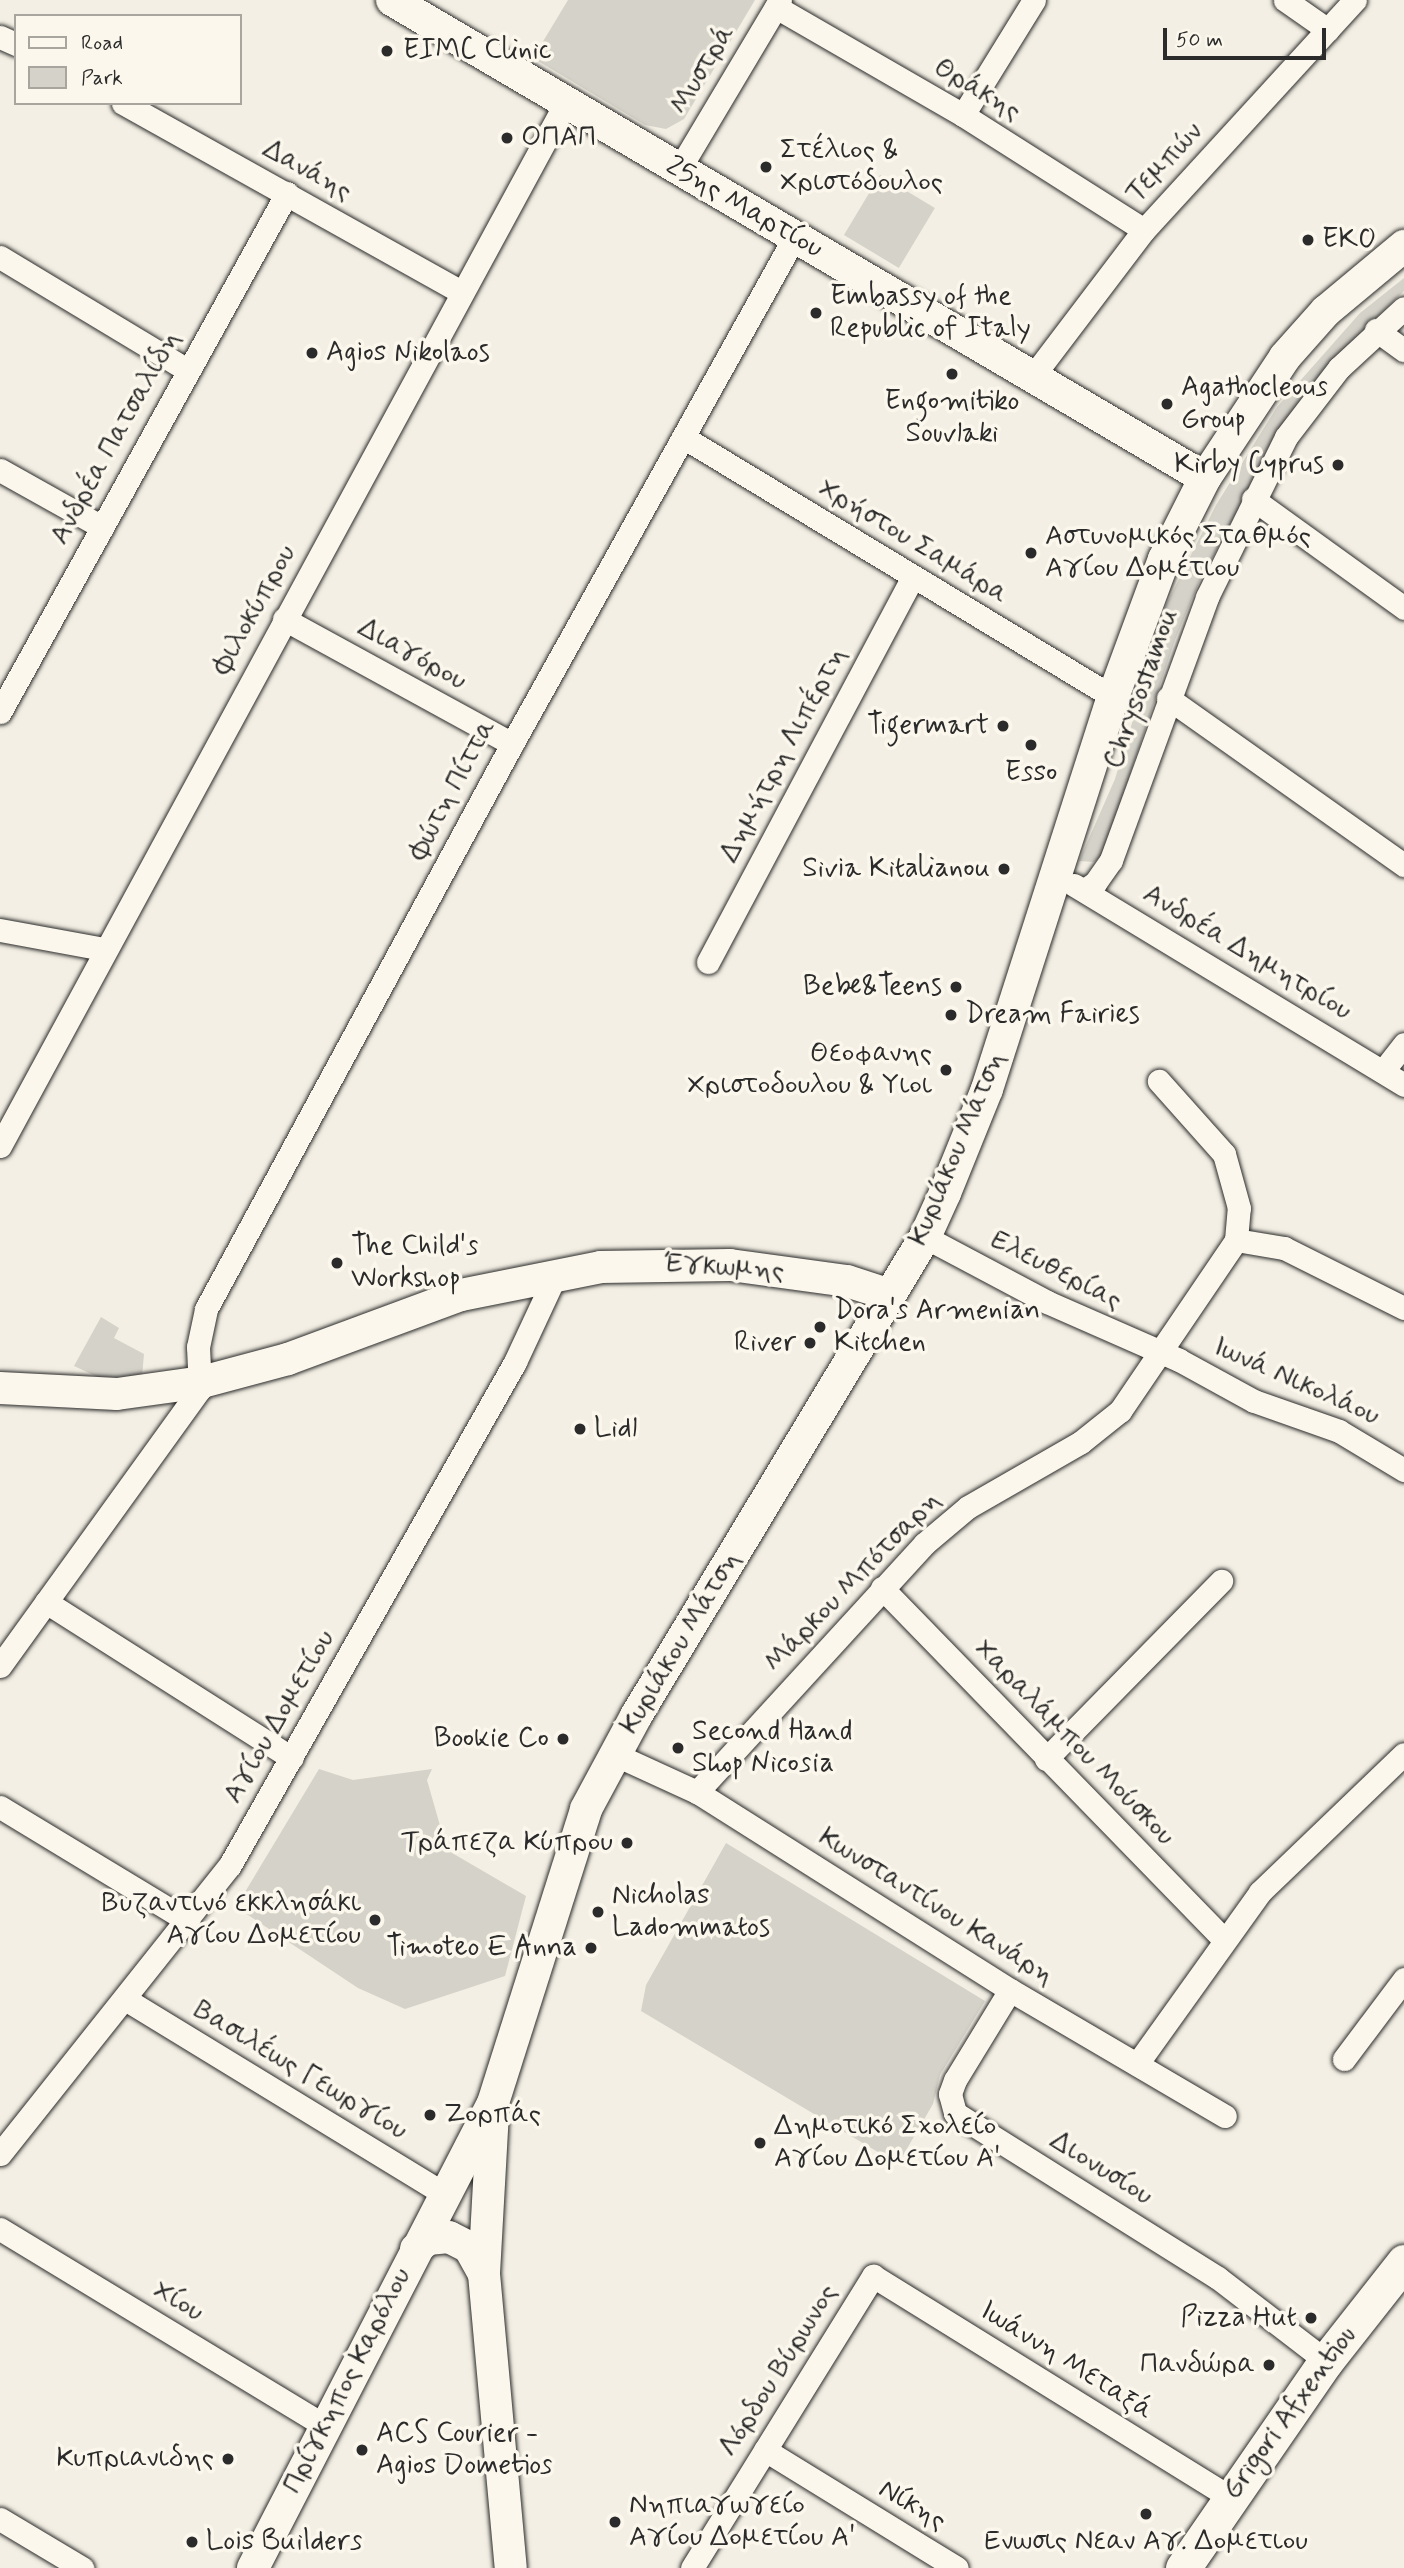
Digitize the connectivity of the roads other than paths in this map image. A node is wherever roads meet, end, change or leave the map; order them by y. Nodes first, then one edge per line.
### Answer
1 (392, 0) edge
2 (1034, 0) edge
3 (1285, 0) edge
4 (1355, 0) edge
5 (778, 4) edge
6 (1328, 30) junction
7 (565, 104) junction
8 (127, 105) edge
9 (963, 115) junction
10 (678, 171) junction
11 (287, 193) junction
12 (1144, 230) junction
13 (794, 238) junction
14 (1404, 246) edge
15 (0, 257) edge
16 (461, 292) junction
17 (1404, 308) edge
18 (1377, 330) junction
19 (1404, 350) edge
20 (186, 369) junction
21 (1033, 376) junction
22 (683, 437) junction
23 (0, 470) edge
24 (1205, 478) junction
25 (1253, 499) junction
26 (102, 527) junction
27 (913, 577) junction
28 (1404, 608) edge
29 (284, 619) junction
30 (1113, 697) junction
31 (1168, 698) junction
32 (0, 712) edge
33 (512, 744) junction
34 (1404, 865) edge
35 (1055, 880) junction
36 (1086, 889) junction
37 (0, 930) edge
38 (104, 949) junction
39 (708, 962) dead end
40 (1404, 1044) edge
41 (1382, 1071) junction
42 (1159, 1081) dead end
43 (1404, 1085) edge
44 (2, 1139) edge
45 (925, 1237) junction
46 (1236, 1240) junction
47 (556, 1273) junction
48 (890, 1295) junction
49 (1404, 1308) edge
50 (1161, 1354) junction
51 (202, 1382) junction
52 (0, 1388) edge
53 (1404, 1470) edge
54 (1221, 1581) dead end
55 (882, 1588) junction
56 (46, 1602) junction
57 (0, 1665) edge
58 (614, 1754) junction
59 (1404, 1754) edge
60 (292, 1758) junction
61 (1046, 1759) junction
62 (697, 1792) junction
63 (0, 1807) edge
64 (188, 1922) junction
65 (1223, 1938) junction
66 (1404, 1979) edge
67 (1010, 1990) junction
68 (125, 1999) junction
69 (1344, 2059) dead end
70 (1137, 2064) junction
71 (493, 2103) junction
72 (1225, 2116) dead end
73 (0, 2154) edge
74 (445, 2194) junction
75 (0, 2229) edge
76 (416, 2249) junction
77 (1404, 2262) edge
78 (484, 2274) junction
79 (873, 2276) joint
80 (1326, 2361) junction
81 (325, 2426) junction
82 (765, 2450) junction
83 (1229, 2497) junction
84 (0, 2519) edge
85 (82, 2568) edge
86 (253, 2568) edge
87 (510, 2568) edge
88 (692, 2568) edge
89 (957, 2568) edge
90 (1183, 2568) edge

1 - 7 main road, 25ης Μαρτίου
2 - 9 street
3 - 6 street
4 - 6 street, Τεμπών
5 - 9 street, Θράκης
5 - 10 street, Μυστρά
6 - 12 street, Τεμπών
7 - 10 main road, 25ης Μαρτίου
7 - 16 street, Φιλοκύπρου
8 - 11 street, Δανάης
9 - 12 street, Θράκης
10 - 13 main road, 25ης Μαρτίου
11 - 16 street, Δανάης
11 - 20 street, Ανδρέα Πατσαλίδη
12 - 21 street, Τεμπών
13 - 21 main road, 25ης Μαρτίου
13 - 22 street, Φώτη Πίττα
14 - 24 main road, Κυριάκου Μάτση
15 - 20 street
16 - 29 street, Φιλοκύπρου
17 - 18 street, Chrysostamou
18 - 19 street
18 - 25 street, Chrysostamou
20 - 26 street, Ανδρέα Πατσαλίδη
21 - 24 main road, 25ης Μαρτίου
22 - 27 street, Χρήστου Σαμάρα
22 - 33 street, Φώτη Πίττα
23 - 26 street
24 - 30 main road, Κυριάκου Μάτση
25 - 28 street
25 - 31 street, Chrysostamou
26 - 32 street, Ανδρέα Πατσαλίδη
27 - 30 street, Χρήστου Σαμάρα
27 - 39 street, Δημήτρη Λιπέρτη
29 - 33 street, Διαγόρου
29 - 38 street, Φιλοκύπρου
30 - 35 main road, Κυριάκου Μάτση
31 - 34 street
31 - 36 street, Chrysostamou
33 - 51 street, Φώτη Πίττα
35 - 36 street, Ανδρέα Δημητρίου
35 - 45 main road, Κυριάκου Μάτση
36 - 41 street, Ανδρέα Δημητρίου
37 - 38 street
38 - 44 street, Φιλοκύπρου
40 - 41 street
41 - 43 street, Ανδρέα Δημητρίου
42 - 46 street
45 - 48 main road, Κυριάκου Μάτση
45 - 50 street, Ελευθερίας
46 - 49 street
46 - 50 street, Μάρκου Μπότσαρη
47 - 48 main road, Έγκωμης
47 - 51 main road, Έγκωμης
47 - 60 street, Αγίου Δομετίου
48 - 58 main road, Κυριάκου Μάτση
50 - 53 street, Ιωνά Νικολάου
50 - 55 street, Μάρκου Μπότσαρη
51 - 52 main road, Έγκωμης
51 - 56 street
54 - 61 street
55 - 61 street, Χαραλάμπου Μούσκου
55 - 62 street, Μάρκου Μπότσαρη
56 - 57 street
56 - 60 street
58 - 62 street, Κωνσταντίνου Κανάρη
58 - 71 main road, Κυριάκου Μάτση
59 - 65 street
60 - 64 street, Αγίου Δομετίου
61 - 65 street, Χαραλάμπου Μούσκου
62 - 67 street, Κωνσταντίνου Κανάρη
63 - 64 street
64 - 68 street, Αγίου Δομετίου
65 - 70 street
66 - 69 street
67 - 70 street, Κωνσταντίνου Κανάρη
67 - 80 street, Διονυσίου
68 - 73 street, Αγίου Δομετίου
68 - 74 street, Βασιλέως Γεωργίου
70 - 72 street, Κωνσταντίνου Κανάρη
71 - 74 main road, Κυριάκου Μάτση
71 - 78 main road, Κυριάκου Μάτση
74 - 76 main road, Πρίγκηπος Καρόλου
75 - 81 street, Χίου
76 - 78 main road, Κυριάκου Μάτση
76 - 81 main road, Πρίγκηπος Καρόλου
77 - 80 main road, Grigori Afxentiou
78 - 87 main road, Κυριάκου Μάτση
79 - 82 street, Λόρδου Βύρωνος
79 - 83 street, Ιωάννη Μεταξά
80 - 83 main road, Grigori Afxentiou
81 - 86 main road, Πρίγκηπος Καρόλου
82 - 88 street, Λόρδου Βύρωνος
82 - 89 street, Νίκης
83 - 90 main road, Grigori Afxentiou
84 - 85 street

